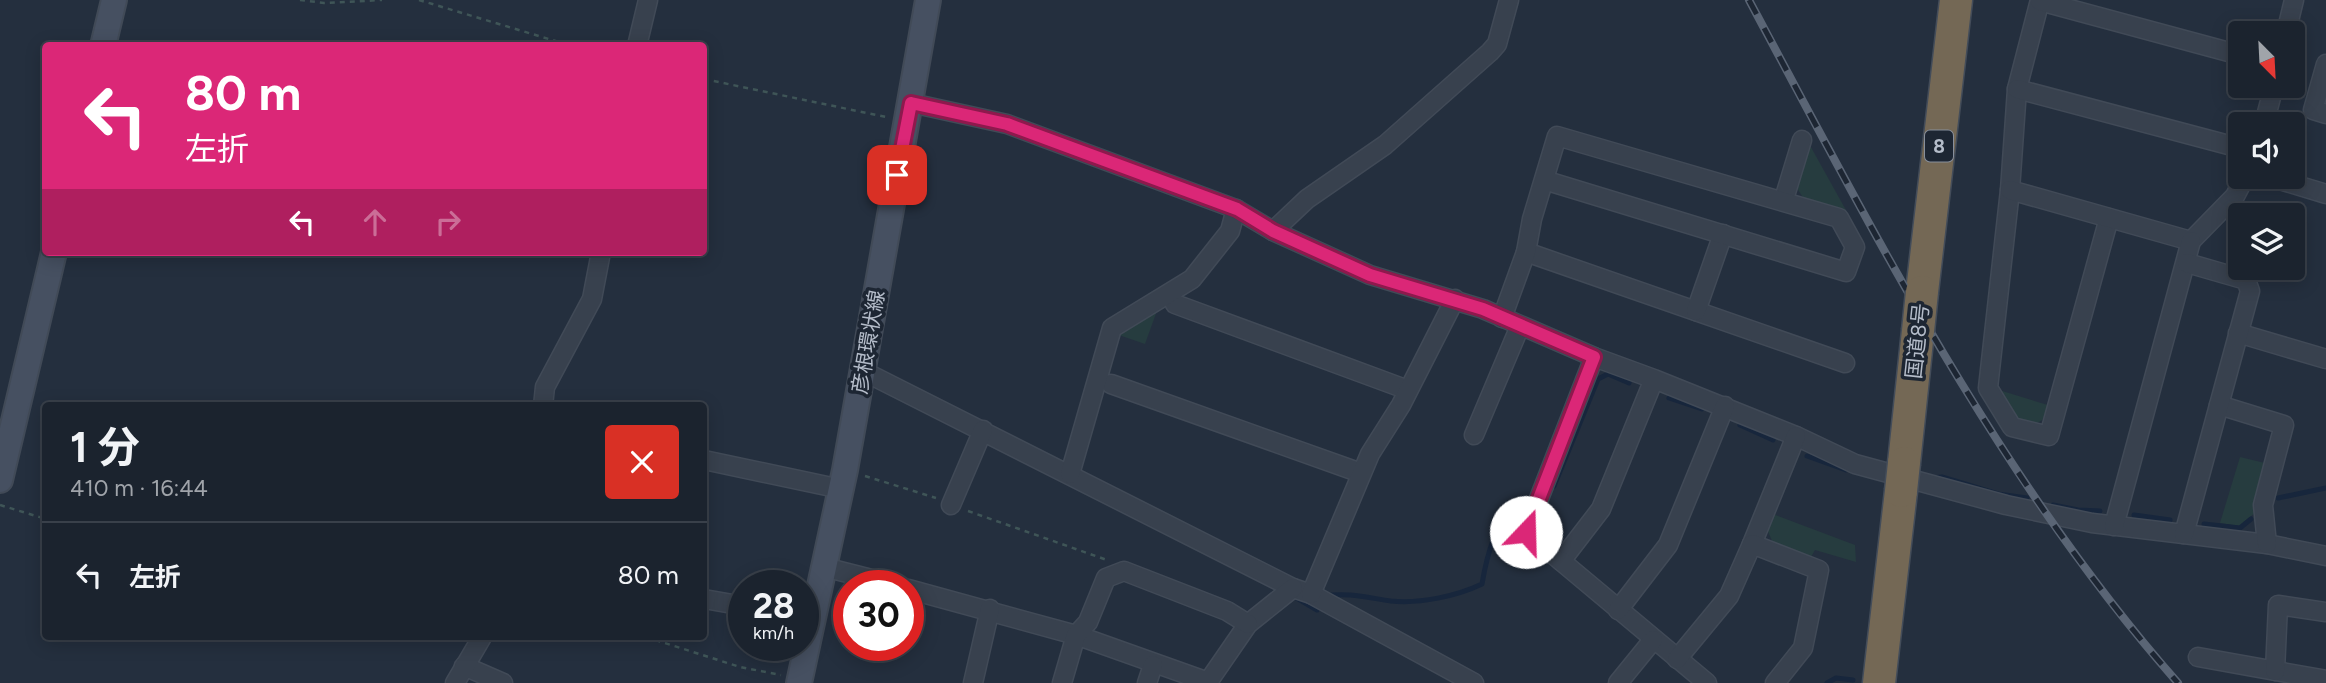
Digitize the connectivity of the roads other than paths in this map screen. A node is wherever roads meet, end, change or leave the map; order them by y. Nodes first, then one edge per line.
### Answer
1 (114, 0) edge
2 (648, 0) edge
3 (928, 0) edge
4 (1509, 0) edge
5 (1956, 0) edge
6 (2294, 0) edge
7 (2040, 1) edge
8 (2289, 21) edge
9 (104, 42) edge
10 (639, 42) edge
11 (2228, 52) edge
12 (2326, 64) edge
13 (2017, 89) junction
14 (909, 112) junction
15 (2326, 114) edge
16 (1802, 140) dead end
17 (2228, 145) edge
18 (1544, 180) junction
19 (2305, 188) edge
20 (2239, 189) edge
21 (2010, 190) junction
22 (2326, 194) edge
23 (1784, 199) junction
24 (1237, 209) junction
25 (2109, 218) junction
26 (1273, 231) junction
27 (1723, 234) junction
28 (2191, 241) junction
29 (1527, 252) junction
30 (53, 256) edge
31 (600, 256) edge
32 (2187, 263) junction
33 (1455, 299) junction
34 (1175, 304) dead end
35 (1696, 311) junction
36 (1502, 318) junction
37 (1520, 326) junction
38 (2238, 333) junction
39 (1594, 357) junction
40 (2326, 359) edge
41 (1845, 363) dead end
42 (863, 371) junction
43 (1654, 379) junction
44 (1111, 384) dead end
45 (1408, 390) junction
46 (543, 402) edge
47 (2219, 405) junction
48 (1725, 406) junction
49 (983, 430) junction
50 (1474, 435) dead end
51 (1796, 436) junction
52 (707, 460) edge
53 (1361, 473) junction
54 (1070, 474) junction
55 (843, 479) junction
56 (0, 480) edge
57 (951, 505) road end
58 (2114, 526) junction
59 (2184, 534) junction
60 (1752, 544) junction
61 (2267, 544) junction
62 (2326, 556) edge
63 (1560, 561) junction
64 (824, 568) junction
65 (833, 570) edge
66 (819, 583) edge
67 (1293, 589) junction
68 (924, 593) edge
69 (1311, 594) junction
70 (707, 600) edge
71 (728, 603) edge
72 (989, 609) junction
73 (1618, 610) junction
74 (2326, 612) edge
75 (1248, 624) junction
76 (1076, 635) junction
77 (480, 640) edge
78 (1653, 640) junction
79 (2198, 657) dead end
80 (1677, 659) junction
81 (802, 661) edge
82 (1153, 665) junction
83 (464, 666) junction
84 (2276, 671) junction
85 (2326, 680) edge
86 (800, 681) edge
87 (455, 683) edge
88 (503, 683) edge
89 (973, 683) edge
90 (1062, 683) edge
91 (1147, 683) edge
92 (1209, 683) edge
93 (1474, 683) edge
94 (1618, 683) edge
95 (1707, 683) edge
96 (1775, 683) edge
97 (1879, 683) edge

1 - 9 main road
2 - 10 street
3 - 14 main road, 彦根環状線
4 - 26 street
5 - 97 highway, 国道8号 / 8, bridge
6 - 8 street
7 - 11 street
7 - 13 street
12 - 15 street
13 - 17 street
13 - 21 street
14 - 24 street
14 - 42 main road, 彦根環状線
16 - 23 street
18 - 23 street
18 - 27 street
18 - 29 street
19 - 22 street
20 - 28 street
21 - 25 street
21 - 25 street
23 - 27 street
24 - 26 street
24 - 54 street
25 - 28 street
26 - 33 street
27 - 35 street
28 - 32 street
29 - 35 street
29 - 36 street
30 - 56 main road
31 - 46 street
32 - 38 street
32 - 58 street
33 - 36 street
33 - 45 street
34 - 45 street
35 - 41 street
36 - 37 street
37 - 39 street
37 - 50 street
38 - 40 street
38 - 47 street
39 - 43 street
39 - 63 street
42 - 49 street
42 - 55 main road, 彦根環状線
43 - 48 street
43 - 63 street
44 - 53 street
45 - 53 street
47 - 59 street
47 - 61 street
48 - 51 street
48 - 73 street
49 - 54 street
49 - 57 street
51 - 58 street
51 - 60 street
52 - 55 street
53 - 69 street
54 - 67 street
55 - 64 main road, 彦根環状線
58 - 59 street
59 - 61 street
60 - 80 street
60 - 96 street
61 - 62 street
63 - 73 street
64 - 65 street
64 - 66 main road, 彦根環状線
67 - 69 street
67 - 75 street
68 - 72 street
69 - 93 street
70 - 71 street
72 - 76 street
72 - 89 street
73 - 78 street
74 - 84 street
75 - 76 street
75 - 92 street
76 - 82 street
76 - 90 street
77 - 83 street
78 - 80 street
78 - 94 street
79 - 84 street
80 - 95 street
81 - 86 main road, 彦根環状線
82 - 91 street
82 - 92 street
83 - 87 street
83 - 88 street
84 - 85 street

